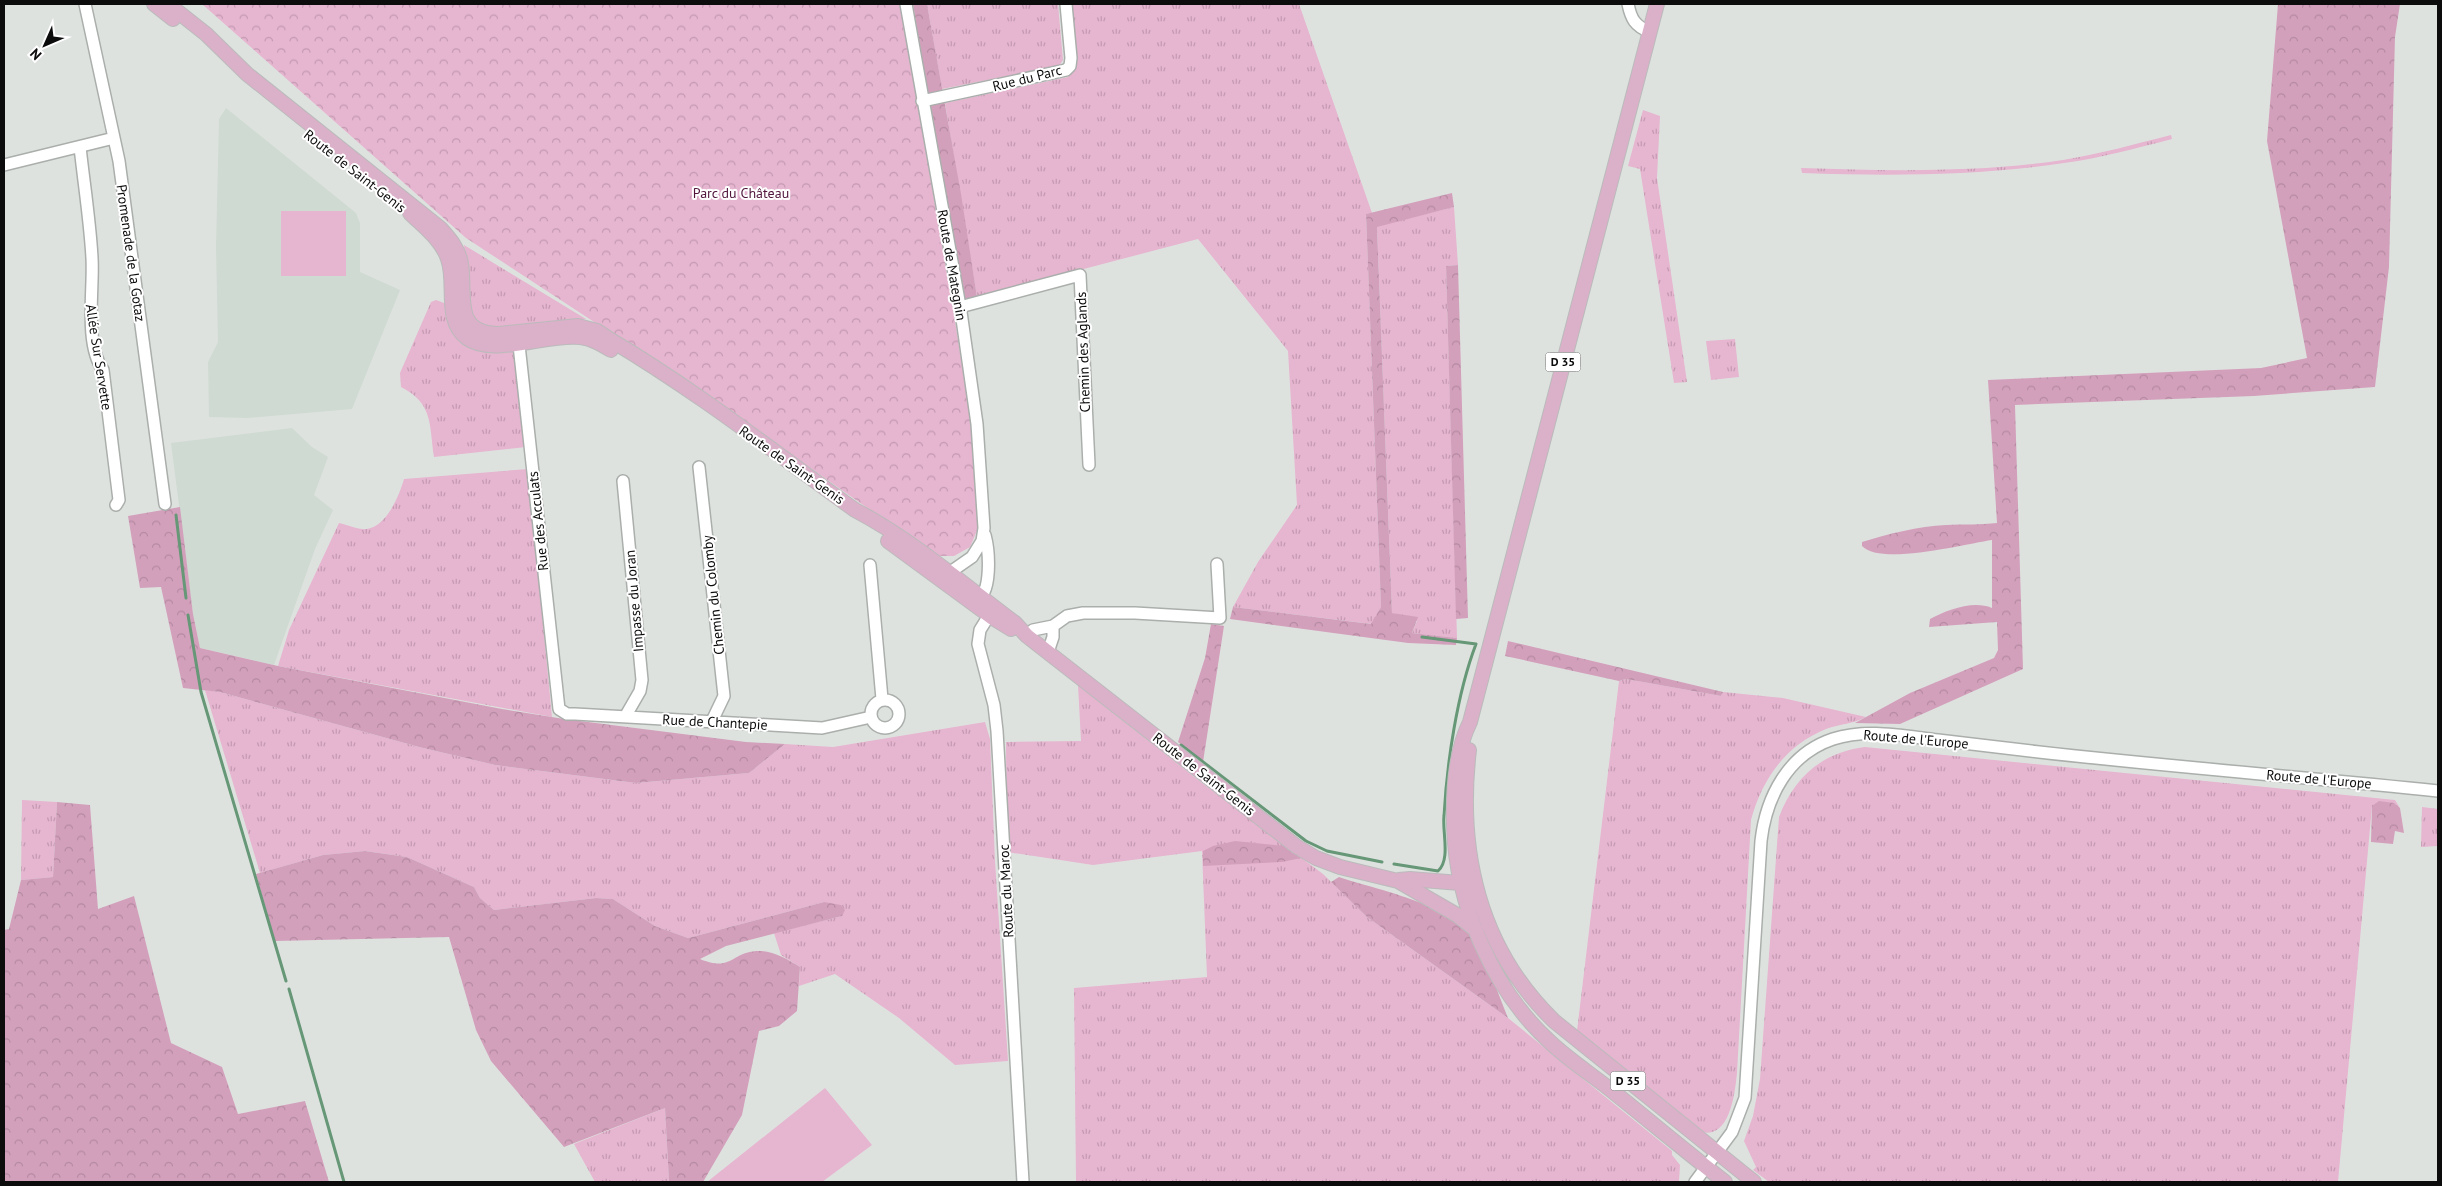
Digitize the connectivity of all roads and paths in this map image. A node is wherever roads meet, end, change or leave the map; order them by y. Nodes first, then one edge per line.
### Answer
1 (85, 4) edge
2 (154, 4) edge
3 (168, 4) edge
4 (906, 4) edge
5 (1066, 4) edge
6 (1628, 4) edge
7 (1657, 4) edge
8 (1650, 32) junction
9 (922, 101) junction
10 (114, 138) junction
11 (80, 147) junction
12 (4, 165) edge
13 (960, 307) junction
14 (518, 338) junction
15 (1089, 464) dead end
16 (699, 467) dead end
17 (623, 481) dead end
18 (164, 504) dead end
19 (116, 505) dead end
20 (984, 528) junction
21 (1217, 564) dead end
22 (870, 565) dead end
23 (949, 580) junction
24 (976, 599) junction
25 (991, 611) junction
26 (1053, 626) junction
27 (1027, 636) junction
28 (1048, 652) junction
29 (882, 699) junction
30 (559, 709) joint
31 (625, 717) junction
32 (871, 717) junction
33 (712, 721) junction
34 (1470, 722) junction
35 (2438, 791) edge
36 (1398, 881) junction
37 (1460, 883) junction
38 (1476, 892) junction
39 (1467, 904) junction
40 (1443, 906) junction
41 (1476, 930) junction
42 (1717, 1153) junction
43 (1706, 1167) junction
44 (1023, 1182) edge
45 (1695, 1182) edge
46 (1725, 1182) edge
47 (1754, 1182) edge

1 - 10 street, Promenade de la Gotaz
2 - 14 main road, Route de Saint-Genis
3 - 14 main road, Route de Saint-Genis
4 - 9 street, Route de Mategnin
5 - 9 street, Rue du Parc
6 - 8 street
7 - 8 main road, D 35
8 - 34 main road, D 35
9 - 13 street, Route de Mategnin
10 - 11 street
10 - 18 street, Promenade de la Gotaz
11 - 12 street
11 - 19 street, Allée Sur Servette
13 - 15 street, Chemin des Aglands
13 - 20 street, Route de Mategnin
14 - 23 main road, Route de Saint-Genis
14 - 30 street, Rue des Acculats
16 - 33 street, Chemin du Colomby
17 - 31 street, Impasse du Joran
20 - 23 street, Route de Mategnin
20 - 24 street, Route de Mategnin
21 - 26 street
22 - 29 street
23 - 24 main road, Route de Saint-Genis
24 - 25 main road, Route de Saint-Genis
25 - 27 main road, Route de Saint-Genis
25 - 44 street, Route du Maroc
26 - 27 street
26 - 28 street
27 - 28 main road, Route de Saint-Genis
28 - 36 main road, Route de Saint-Genis
29 - 32 street
29 - 32 street
30 - 31 street, Rue de Chantepie
31 - 33 street, Rue de Chantepie
32 - 33 street, Rue de Chantepie
34 - 37 main road, D 35
34 - 38 main road, D 35
35 - 42 street, Route de l'Europe
36 - 37 main road, Route de Saint-Genis
36 - 40 main road, Route de Saint-Genis
37 - 38 main road
37 - 39 main road, D 35
38 - 39 main road
38 - 42 main road, D 35
39 - 40 main road
39 - 41 main road, D 35
40 - 41 main road, Route de Saint-Genis
41 - 43 main road, D 35
42 - 43 street, Route de l'Europe
42 - 47 main road, D 35
43 - 45 street, Route de l'Europe
43 - 46 main road, D 35

